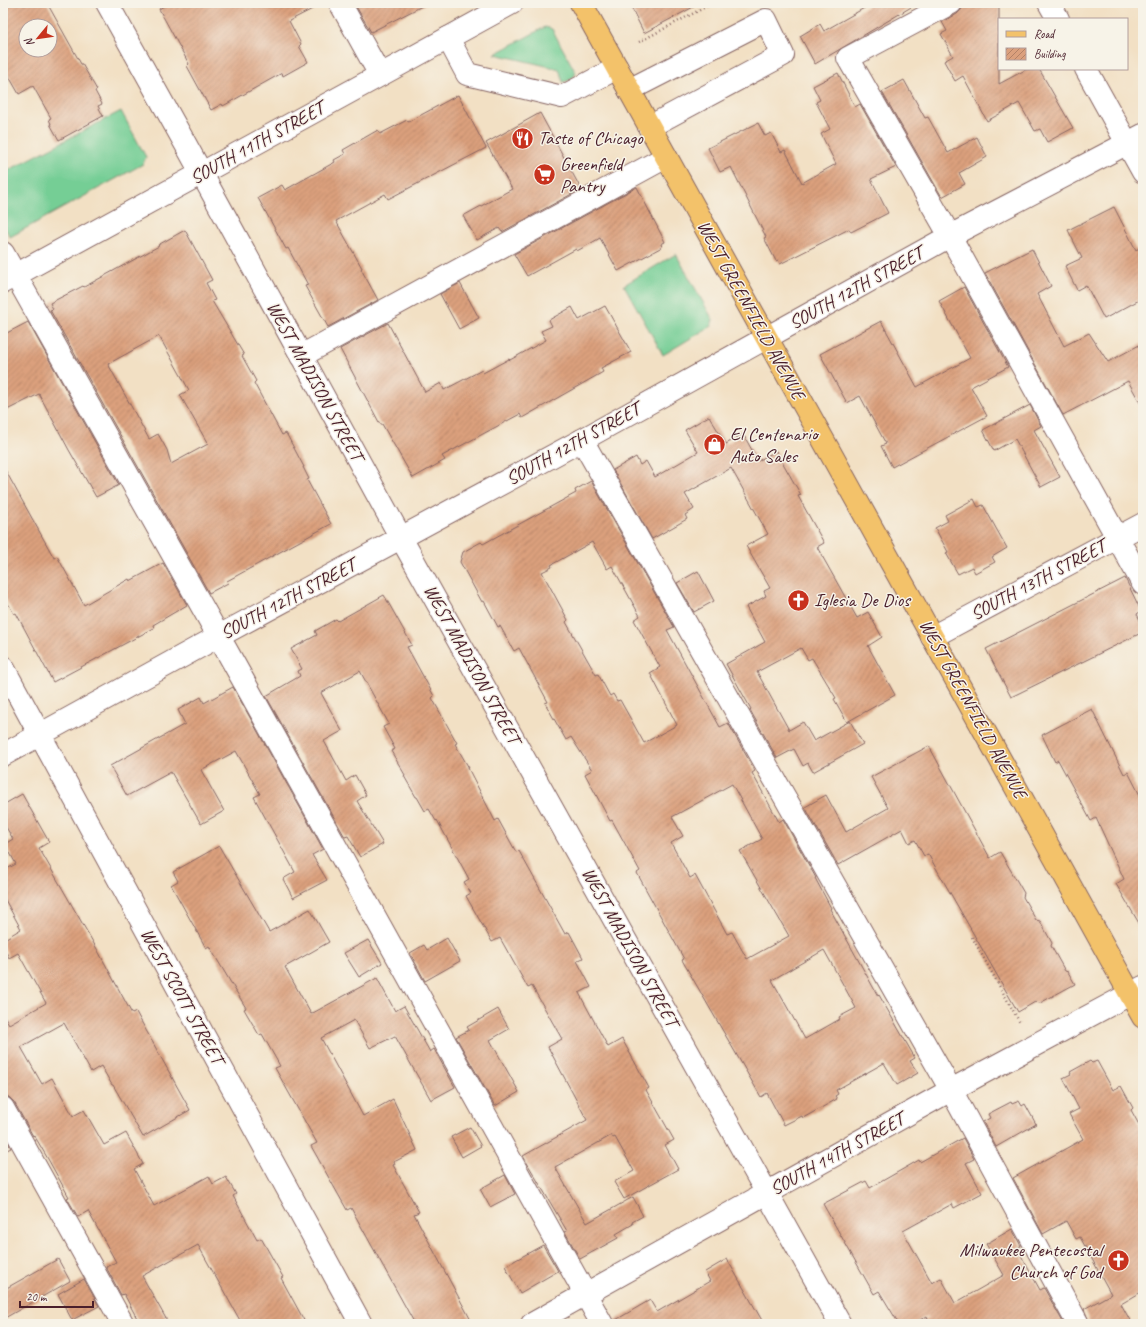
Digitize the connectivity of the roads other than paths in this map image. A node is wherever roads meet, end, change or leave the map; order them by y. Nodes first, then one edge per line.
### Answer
1 (107, 3) edge
2 (340, 3) edge
3 (512, 3) edge
4 (581, 3) edge
5 (951, 3) edge
6 (1049, 3) edge
7 (1057, 18) edge
8 (448, 38) junction
9 (617, 68) junction
10 (1087, 70) edge
11 (380, 75) junction
12 (629, 90) junction
13 (649, 127) junction
14 (1135, 139) edge
15 (666, 157) junction
16 (1143, 172) edge
17 (202, 174) junction
18 (950, 236) junction
19 (3, 253) edge
20 (9, 279) edge
21 (766, 337) junction
22 (301, 356) junction
23 (582, 440) junction
24 (1143, 524) edge
25 (401, 538) junction
26 (1117, 538) junction
27 (1143, 584) edge
28 (219, 636) junction
29 (932, 637) junction
30 (3, 667) edge
31 (40, 735) junction
32 (3, 755) edge
33 (1137, 991) edge
34 (1143, 1017) edge
35 (951, 1090) junction
36 (3, 1108) edge
37 (767, 1193) junction
38 (585, 1294) junction
39 (123, 1324) edge
40 (361, 1324) edge
41 (532, 1324) edge
42 (602, 1324) edge
43 (840, 1324) edge
44 (1078, 1324) edge

1 - 17 street, WEST MADISON STREET
2 - 11 street
3 - 8 street, SOUTH 11TH STREET
4 - 9 main road, WEST GREENFIELD AVENUE
5 - 18 street
6 - 7 street
8 - 9 street
8 - 11 street, SOUTH 11TH STREET
9 - 12 main road, WEST GREENFIELD AVENUE
10 - 14 street
11 - 17 street, SOUTH 11TH STREET
12 - 13 main road, WEST GREENFIELD AVENUE
12 - 13 street
13 - 15 main road, WEST GREENFIELD AVENUE
14 - 16 street
14 - 18 street, SOUTH 12TH STREET
15 - 21 main road, WEST GREENFIELD AVENUE
15 - 22 street
17 - 20 street, SOUTH 11TH STREET
17 - 22 street, WEST MADISON STREET
18 - 21 street, SOUTH 12TH STREET
18 - 26 street
19 - 20 street
20 - 28 street
21 - 23 street, SOUTH 12TH STREET
21 - 29 main road, WEST GREENFIELD AVENUE
22 - 25 street, WEST MADISON STREET
23 - 25 street, SOUTH 12TH STREET
23 - 35 street
24 - 26 street, SOUTH 13TH STREET
25 - 28 street, SOUTH 12TH STREET
25 - 37 street, WEST MADISON STREET
26 - 27 street
26 - 29 street, SOUTH 13TH STREET
28 - 31 street, SOUTH 12TH STREET
28 - 38 street
29 - 33 main road, WEST GREENFIELD AVENUE
30 - 31 street, WEST SCOTT STREET
31 - 32 street, SOUTH 12TH STREET
31 - 40 street, WEST SCOTT STREET
33 - 34 main road, WEST GREENFIELD AVENUE
33 - 35 street, SOUTH 14TH STREET
35 - 37 street, SOUTH 14TH STREET
35 - 44 street
36 - 39 street
37 - 38 street, SOUTH 14TH STREET
37 - 43 street, WEST MADISON STREET
38 - 41 street, SOUTH 14TH STREET
38 - 42 street

